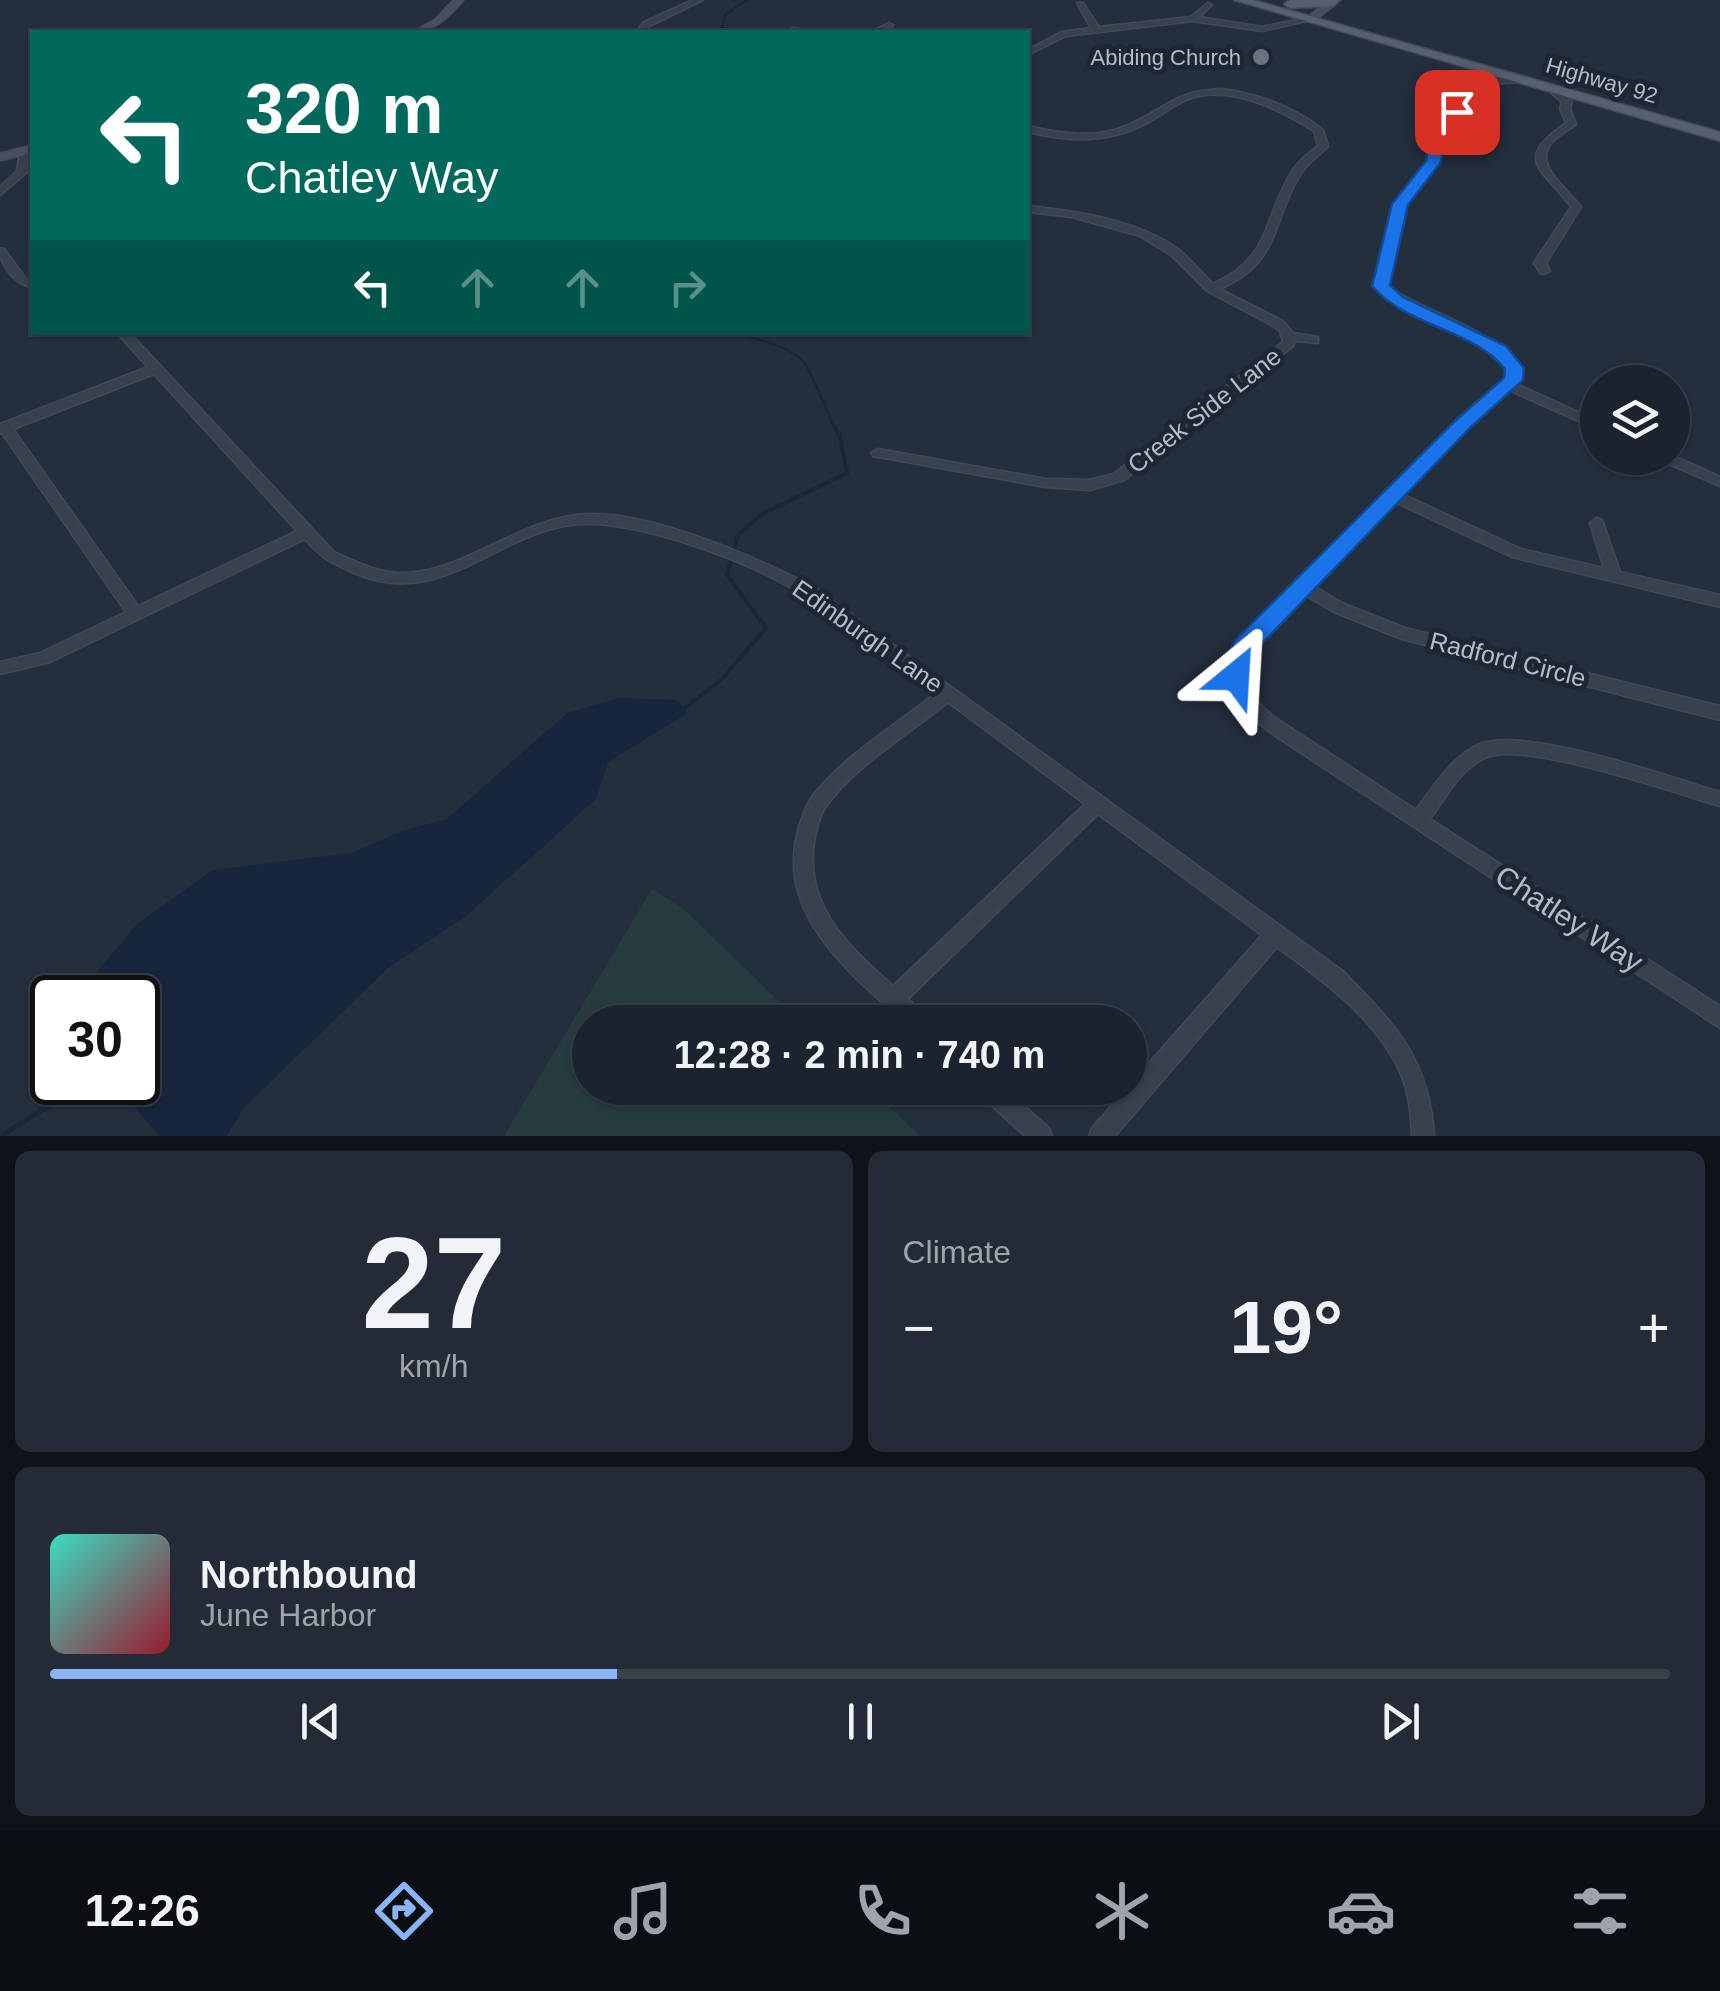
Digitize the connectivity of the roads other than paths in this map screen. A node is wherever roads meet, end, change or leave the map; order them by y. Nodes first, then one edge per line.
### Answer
1 (458, 0) edge
2 (699, 0) edge
3 (1240, 0) edge
4 (1266, 2) edge
5 (1080, 5) dead end
6 (1208, 5) dead end
7 (1328, 10) edge
8 (1193, 18) junction
9 (889, 26) dead end
10 (1280, 27) junction
11 (423, 30) edge
12 (642, 30) edge
13 (879, 30) edge
14 (1097, 31) junction
15 (1030, 52) edge
16 (1485, 60) junction
17 (1462, 63) junction
18 (1483, 80) junction
19 (1523, 81) junction
20 (1550, 88) junction
21 (1568, 102) junction
22 (1596, 102) junction
23 (1720, 126) edge
24 (1030, 129) edge
25 (1720, 138) edge
26 (28, 150) edge
27 (0, 156) edge
28 (0, 192) edge
29 (1030, 210) edge
30 (0, 251) edge
31 (1544, 270) dead end
32 (30, 285) edge
33 (1211, 289) junction
34 (125, 335) edge
35 (1288, 336) junction
36 (1314, 340) dead end
37 (156, 368) junction
38 (1510, 386) junction
39 (1580, 418) edge
40 (3, 428) edge
41 (878, 453) dead end
42 (1690, 469) edge
43 (1720, 482) edge
44 (1394, 496) junction
45 (1597, 523) dead end
46 (306, 532) junction
47 (1613, 574) junction
48 (1304, 587) junction
49 (1720, 601) edge
50 (135, 614) junction
51 (0, 668) edge
52 (948, 694) junction
53 (1720, 713) edge
54 (1720, 799) edge
55 (1098, 803) junction
56 (1418, 820) junction
57 (1276, 934) junction
58 (894, 999) junction
59 (901, 1005) edge
60 (1720, 1018) edge
61 (1007, 1105) edge
62 (1041, 1136) edge
63 (1100, 1136) edge
64 (1423, 1136) edge

1 - 11 street
2 - 12 street
3 - 4 main road, Highway 92
4 - 7 main road, Highway 92
4 - 7 main road, Highway 92
4 - 10 main road
5 - 14 street
6 - 8 street
7 - 10 street
7 - 16 main road, Highway 92
7 - 16 main road
7 - 17 main road, Highway 92
8 - 10 street
8 - 14 street
9 - 13 street
14 - 15 street
16 - 23 main road, Highway 92
17 - 18 street
17 - 19 main road, Highway 92
18 - 19 street
18 - 38 street
19 - 20 main road, Highway 92
20 - 21 street
20 - 22 main road, Highway 92
21 - 22 street
21 - 31 street
22 - 25 main road, Highway 92
24 - 33 street
26 - 27 street
26 - 28 street
29 - 33 street, Creek Side Lane
30 - 32 street
33 - 35 street, Creek Side Lane
34 - 37 street, Edinburgh Lane
35 - 36 street
35 - 41 street, Creek Side Lane
37 - 40 street
37 - 46 street, Edinburgh Lane
38 - 39 street
38 - 44 street, Chatley Way
40 - 50 street
42 - 43 street
44 - 47 street
44 - 48 street, Chatley Way
45 - 47 street
46 - 50 street
46 - 52 street, Edinburgh Lane
47 - 49 street
48 - 53 street, Radford Circle
48 - 56 street, Chatley Way
50 - 51 street
52 - 55 street, Edinburgh Lane
52 - 58 street
54 - 56 street
55 - 57 street, Edinburgh Lane
55 - 58 street
56 - 60 street, Chatley Way
57 - 63 street
57 - 64 street, Edinburgh Lane
58 - 59 street
61 - 62 street

